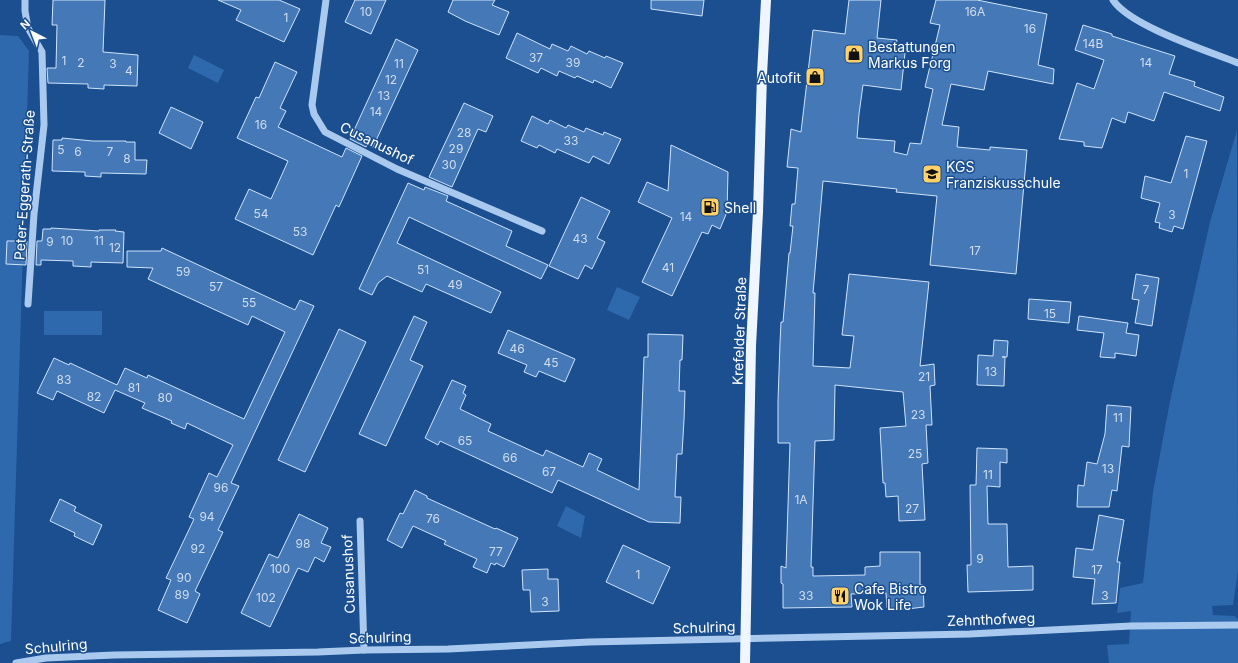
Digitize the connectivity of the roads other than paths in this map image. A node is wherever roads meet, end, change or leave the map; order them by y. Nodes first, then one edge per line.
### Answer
1 (25, 0) edge
2 (326, 0) edge
3 (766, 0) edge
4 (1113, 0) edge
5 (1238, 63) edge
6 (542, 231) dead end
7 (28, 304) dead end
8 (360, 520) dead end
9 (1238, 625) edge
10 (745, 638) junction
11 (364, 650) junction
12 (16, 663) edge
13 (744, 663) edge

1 - 7 street, Peter-Eggerath-Straße
2 - 6 street, Cusanushof
3 - 10 main road, Krefelder Straße
4 - 5 street
8 - 11 street, Cusanushof
9 - 10 street, Zehnthofweg
10 - 11 street, Schulring
10 - 13 main road, Krefelder Straße
11 - 12 street, Schulring

